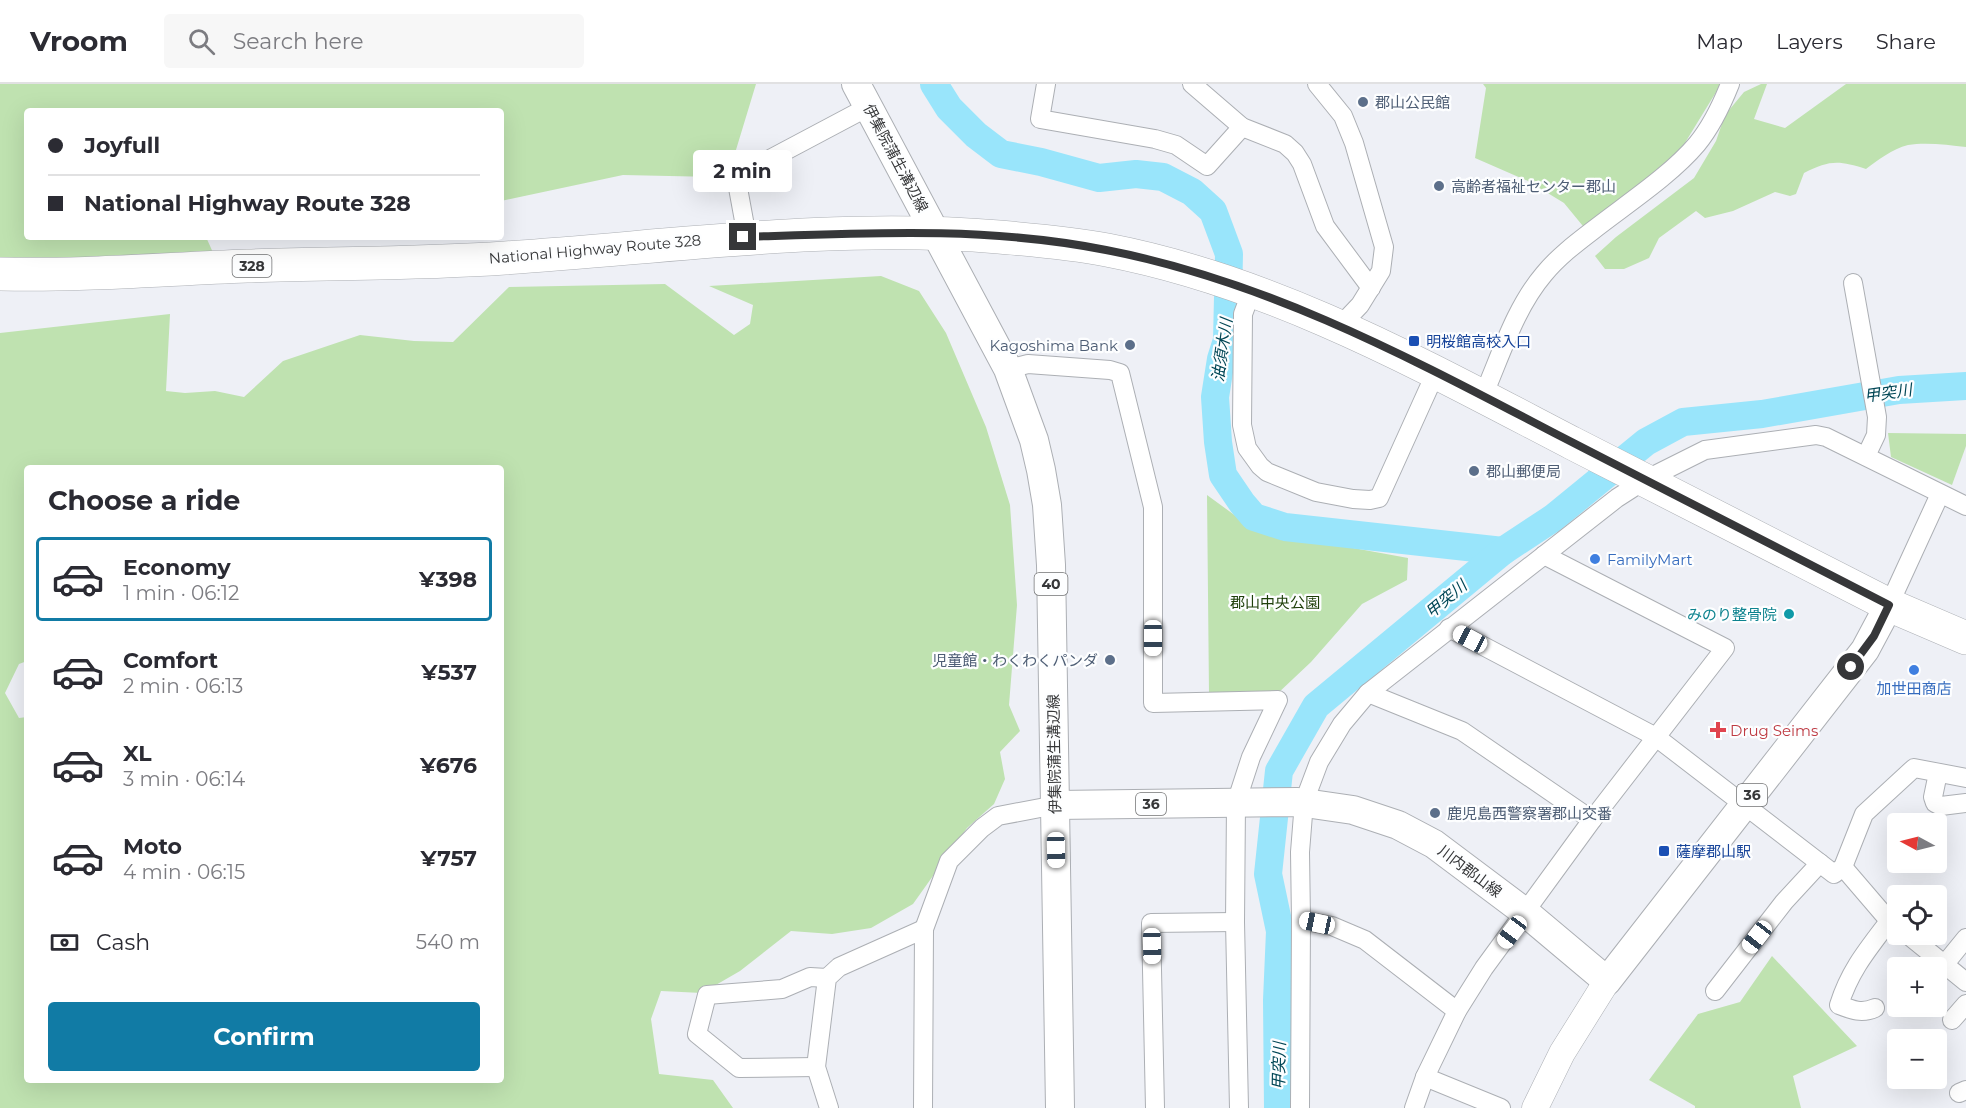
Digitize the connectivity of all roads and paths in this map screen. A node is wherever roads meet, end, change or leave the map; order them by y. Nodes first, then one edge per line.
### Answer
1 (1046, 84) edge
2 (1192, 84) edge
3 (1317, 84) edge
4 (1730, 84) edge
5 (862, 95) edge
6 (1242, 127) junction
7 (936, 232) junction
8 (747, 237) junction
9 (0, 274) edge
10 (1853, 283) dead end
11 (1371, 288) junction
12 (1249, 289) junction
13 (1340, 326) junction
14 (1008, 369) junction
15 (1436, 372) junction
16 (1483, 396) junction
17 (1866, 456) junction
18 (1641, 478) junction
19 (1940, 494) junction
20 (1966, 506) edge
21 (1544, 555) junction
22 (1889, 605) junction
23 (1449, 628) junction
24 (1966, 638) edge
25 (1368, 693) junction
26 (1656, 737) junction
27 (1938, 773) junction
28 (1966, 778) edge
29 (1301, 802) junction
30 (1241, 803) junction
31 (1966, 803) edge
32 (1056, 805) junction
33 (1744, 805) junction
34 (1592, 820) junction
35 (1820, 863) junction
36 (1843, 867) junction
37 (1526, 913) junction
38 (1887, 915) edge
39 (1301, 920) junction
40 (1235, 922) junction
41 (924, 929) junction
42 (1887, 931) edge
43 (1966, 938) edge
44 (1919, 945) edge
45 (1934, 957) edge
46 (1947, 961) edge
47 (1947, 967) edge
48 (827, 978) junction
49 (1607, 981) junction
50 (1966, 982) edge
51 (1715, 991) dead end
52 (1966, 1004) edge
53 (1875, 1008) dead end
54 (1457, 1011) junction
55 (1952, 1020) dead end
56 (816, 1067) junction
57 (1425, 1077) junction
58 (829, 1108) edge
59 (923, 1108) edge
60 (1060, 1108) edge
61 (1155, 1108) edge
62 (1239, 1108) edge
63 (1300, 1108) edge
64 (1414, 1108) edge
65 (1501, 1108) edge
66 (1534, 1108) edge

1 - 6 street
2 - 6 street
3 - 11 street
4 - 16 street
5 - 7 main road, 伊集院蒲生溝辺線 / 40
5 - 8 street
6 - 11 street
7 - 8 highway, National Highway Route 328 / 328
7 - 12 highway, National Highway Route 328 / 328
7 - 14 main road, 伊集院蒲生溝辺線 / 40
8 - 9 highway, National Highway Route 328 / 328
10 - 17 street
11 - 13 street
12 - 13 highway, National Highway Route 328 / 328
12 - 15 street
13 - 15 highway, National Highway Route 328 / 328
14 - 30 street
14 - 32 main road, 伊集院蒲生溝辺線 / 40
15 - 16 highway, National Highway Route 328 / 328
16 - 18 highway, National Highway Route 328 / 328
17 - 18 street
17 - 19 street
18 - 21 street
18 - 22 highway, National Highway Route 328 / 328
19 - 20 street
19 - 22 street
21 - 23 street
21 - 26 street
22 - 24 highway, National Highway Route 328 / 328
22 - 33 main road, 36
23 - 25 street
23 - 26 street
25 - 29 street
25 - 34 street
26 - 33 street
26 - 34 street
27 - 28 street
27 - 31 street
27 - 36 street
29 - 30 main road, 川内郡山線 / 36
29 - 37 main road, 川内郡山線 / 36
29 - 39 street
30 - 32 main road, 川内郡山線 / 36
30 - 40 street
32 - 41 street
32 - 60 main road, 伊集院蒲生溝辺線 / 40
33 - 35 street
33 - 49 main road, 36
34 - 37 street
35 - 36 street
35 - 51 street
36 - 38 street
37 - 49 main road, 川内郡山線 / 36
37 - 54 street
39 - 54 street
39 - 63 street
40 - 61 street
40 - 62 street
41 - 48 street
41 - 59 street
42 - 53 street
43 - 46 street
44 - 45 street
47 - 50 street
48 - 56 street
48 - 56 street
49 - 66 street
52 - 55 street
54 - 57 street
56 - 58 street
57 - 64 street
57 - 65 street

